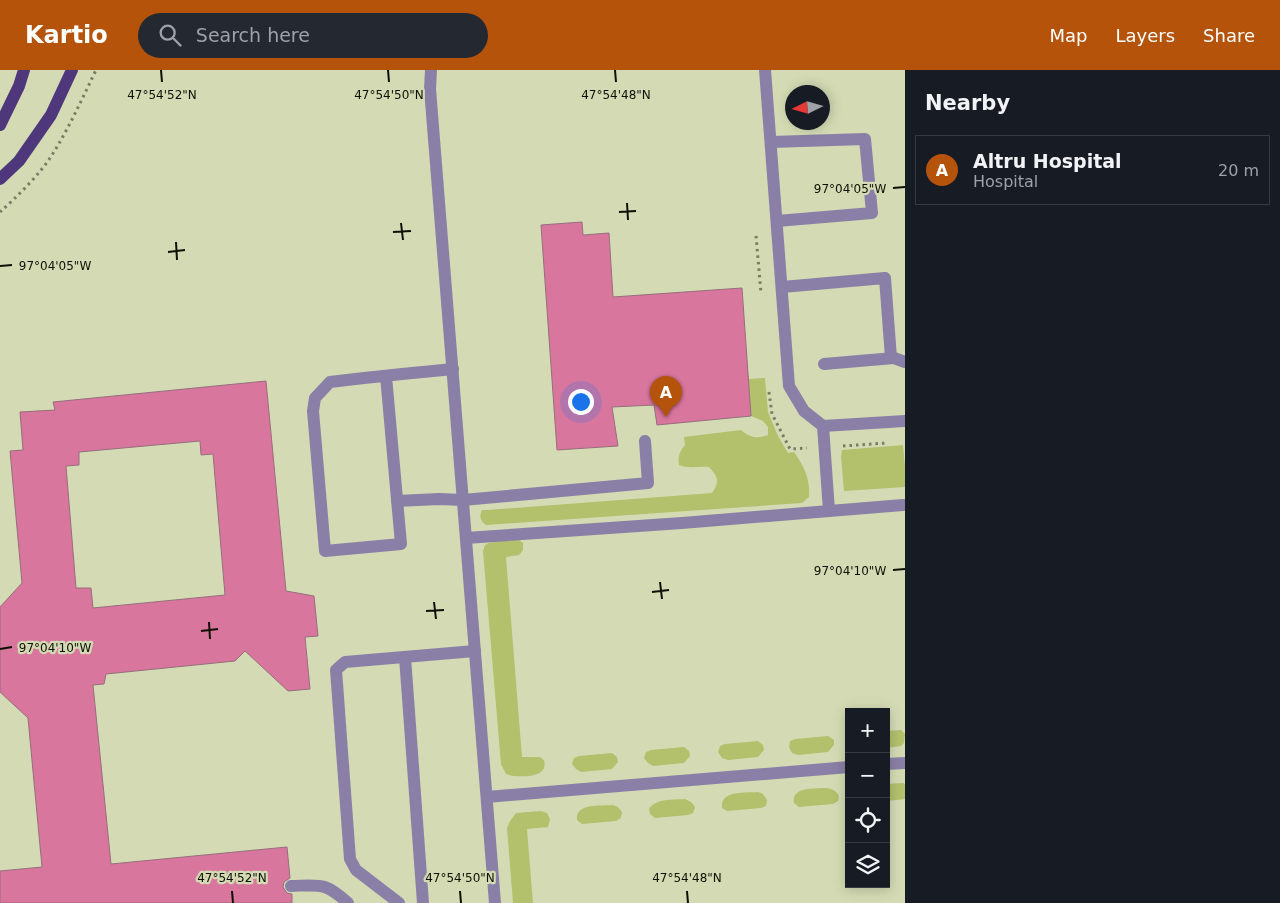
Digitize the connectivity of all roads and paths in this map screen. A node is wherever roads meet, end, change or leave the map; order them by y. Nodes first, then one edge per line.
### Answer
1 (24, 70) edge
2 (72, 70) edge
3 (431, 70) edge
4 (765, 70) edge
5 (0, 125) edge
6 (771, 142) junction
7 (0, 179) edge
8 (777, 221) junction
9 (782, 287) junction
10 (891, 358) junction
11 (905, 362) edge
12 (824, 364) dead end
13 (453, 369) junction
14 (386, 376) junction
15 (905, 422) edge
16 (823, 426) junction
17 (644, 441) dead end
18 (463, 500) junction
19 (397, 502) junction
20 (904, 505) dead end
21 (829, 511) junction
22 (466, 538) junction
23 (475, 651) junction
24 (405, 657) junction
25 (905, 762) edge
26 (890, 764) edge
27 (845, 767) edge
28 (487, 797) junction
29 (291, 886) dead end
30 (348, 903) edge
31 (399, 903) edge
32 (423, 903) edge
33 (495, 903) edge

1 - 5 main road
2 - 7 main road
3 - 13 lane
4 - 6 lane
6 - 8 lane
6 - 8 lane
8 - 9 lane
9 - 10 lane
9 - 16 lane
10 - 11 lane
10 - 12 lane
13 - 14 lane
13 - 18 lane
14 - 19 lane
14 - 19 lane
15 - 16 lane
16 - 21 lane
17 - 18 lane
18 - 19 lane
18 - 22 lane
20 - 21 lane
21 - 22 lane
22 - 23 lane
23 - 24 lane
23 - 28 lane
24 - 31 lane
24 - 32 lane
25 - 26 lane
27 - 28 lane
28 - 33 lane
29 - 30 lane

